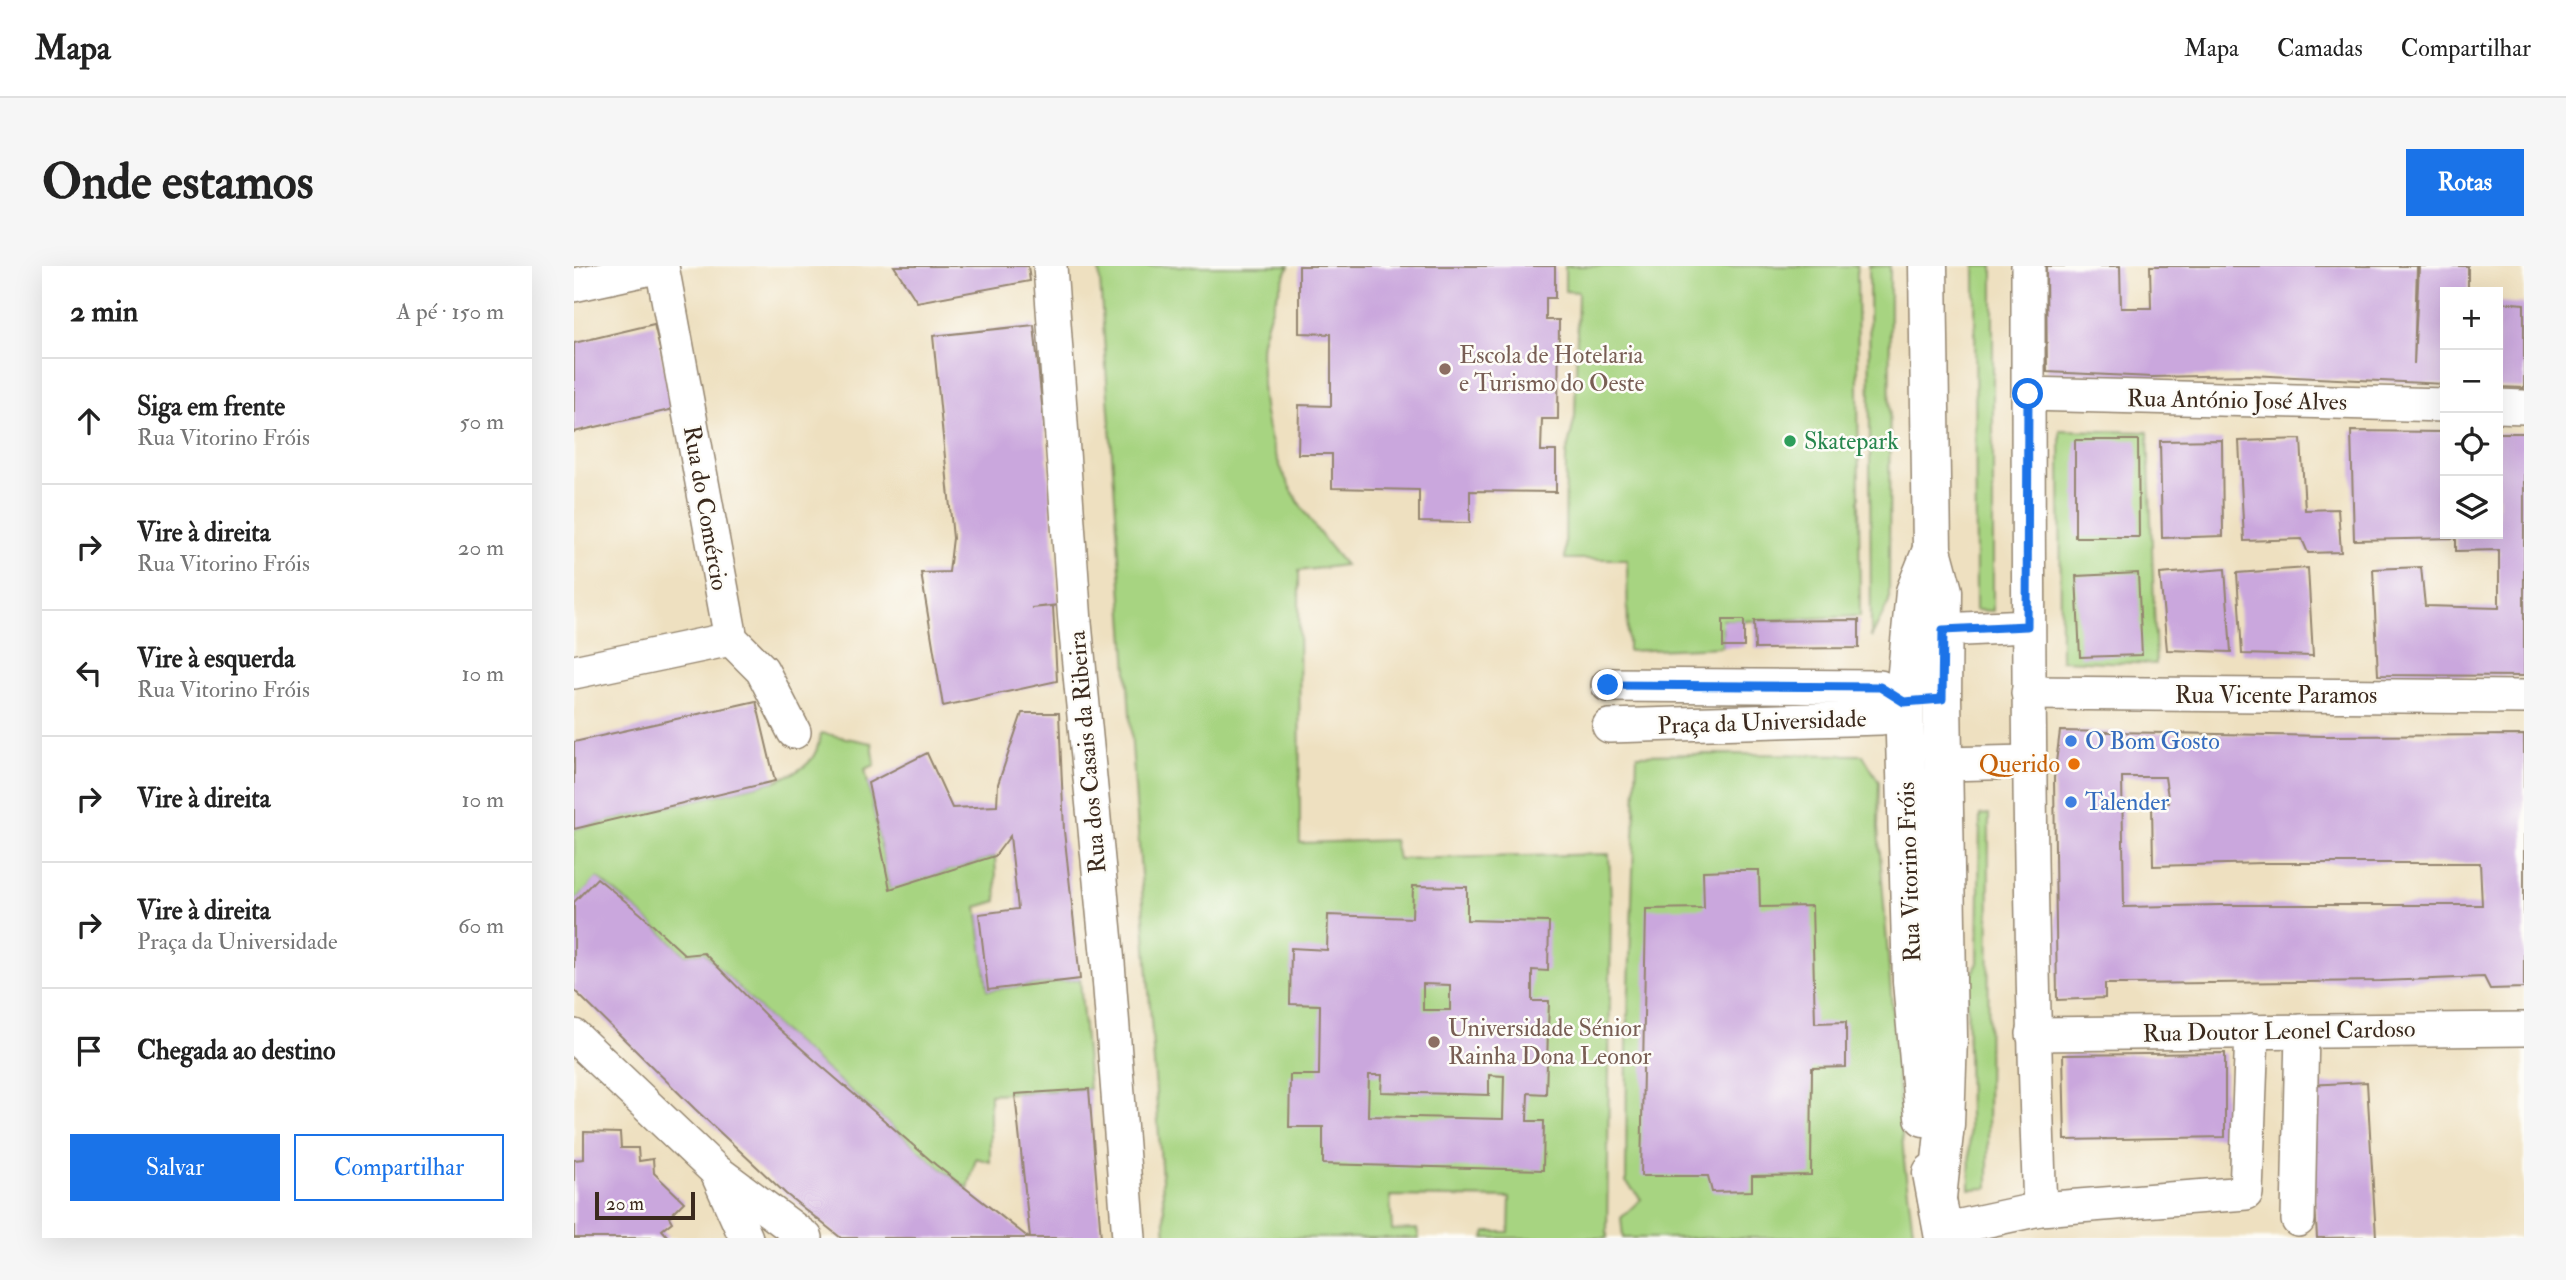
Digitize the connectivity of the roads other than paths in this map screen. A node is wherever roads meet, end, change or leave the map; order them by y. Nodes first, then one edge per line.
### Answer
1 (661, 266) edge
2 (1050, 266) edge
3 (1928, 266) edge
4 (2028, 266) edge
5 (574, 285) edge
6 (2028, 394) junction
7 (2440, 405) edge
8 (2503, 406) edge
9 (2524, 407) edge
10 (1932, 550) junction
11 (2027, 626) junction
12 (1943, 630) junction
13 (730, 639) junction
14 (574, 672) edge
15 (1608, 685) dead end
16 (2028, 693) junction
17 (2524, 697) edge
18 (1942, 699) junction
19 (1904, 702) junction
20 (1609, 726) dead end
21 (794, 732) dead end
22 (2028, 762) junction
23 (1943, 764) junction
24 (2524, 1029) edge
25 (2252, 1031) junction
26 (2302, 1031) junction
27 (2033, 1034) junction
28 (574, 1036) edge
29 (716, 1171) junction
30 (2040, 1209) junction
31 (2298, 1220) dead end
32 (1941, 1222) edge
33 (746, 1238) edge
34 (806, 1238) edge
35 (1129, 1238) edge

1 - 5 street
1 - 13 street, Rua do Comércio
2 - 35 street, Rua dos Casais da Ribeira
3 - 10 main road, Rua Vitorino Fróis
4 - 6 street
6 - 7 street, Rua António José Alves
6 - 11 street
8 - 9 street
10 - 12 main road, Rua Vitorino Fróis
10 - 19 main road, Rua Vitorino Fróis
11 - 12 street
11 - 16 street
12 - 18 main road, Rua Vitorino Fróis
13 - 14 street
13 - 21 street
15 - 19 street, Praça da Universidade
16 - 17 street, Rua Vicente Paramos
16 - 22 street
18 - 19 main road
18 - 23 main road, Rua Vitorino Fróis
19 - 20 street, Praça da Universidade
19 - 32 main road, Rua Vitorino Fróis
22 - 23 street, Rua Vitorino Fróis
22 - 27 street
23 - 32 main road, Rua Vitorino Fróis
24 - 26 street, Rua Doutor Leonel Cardoso
25 - 26 street, Rua Doutor Leonel Cardoso
25 - 27 street, Rua Doutor Leonel Cardoso
25 - 30 street
26 - 31 street
27 - 30 street
28 - 29 street
29 - 33 street
29 - 34 street
30 - 32 street

